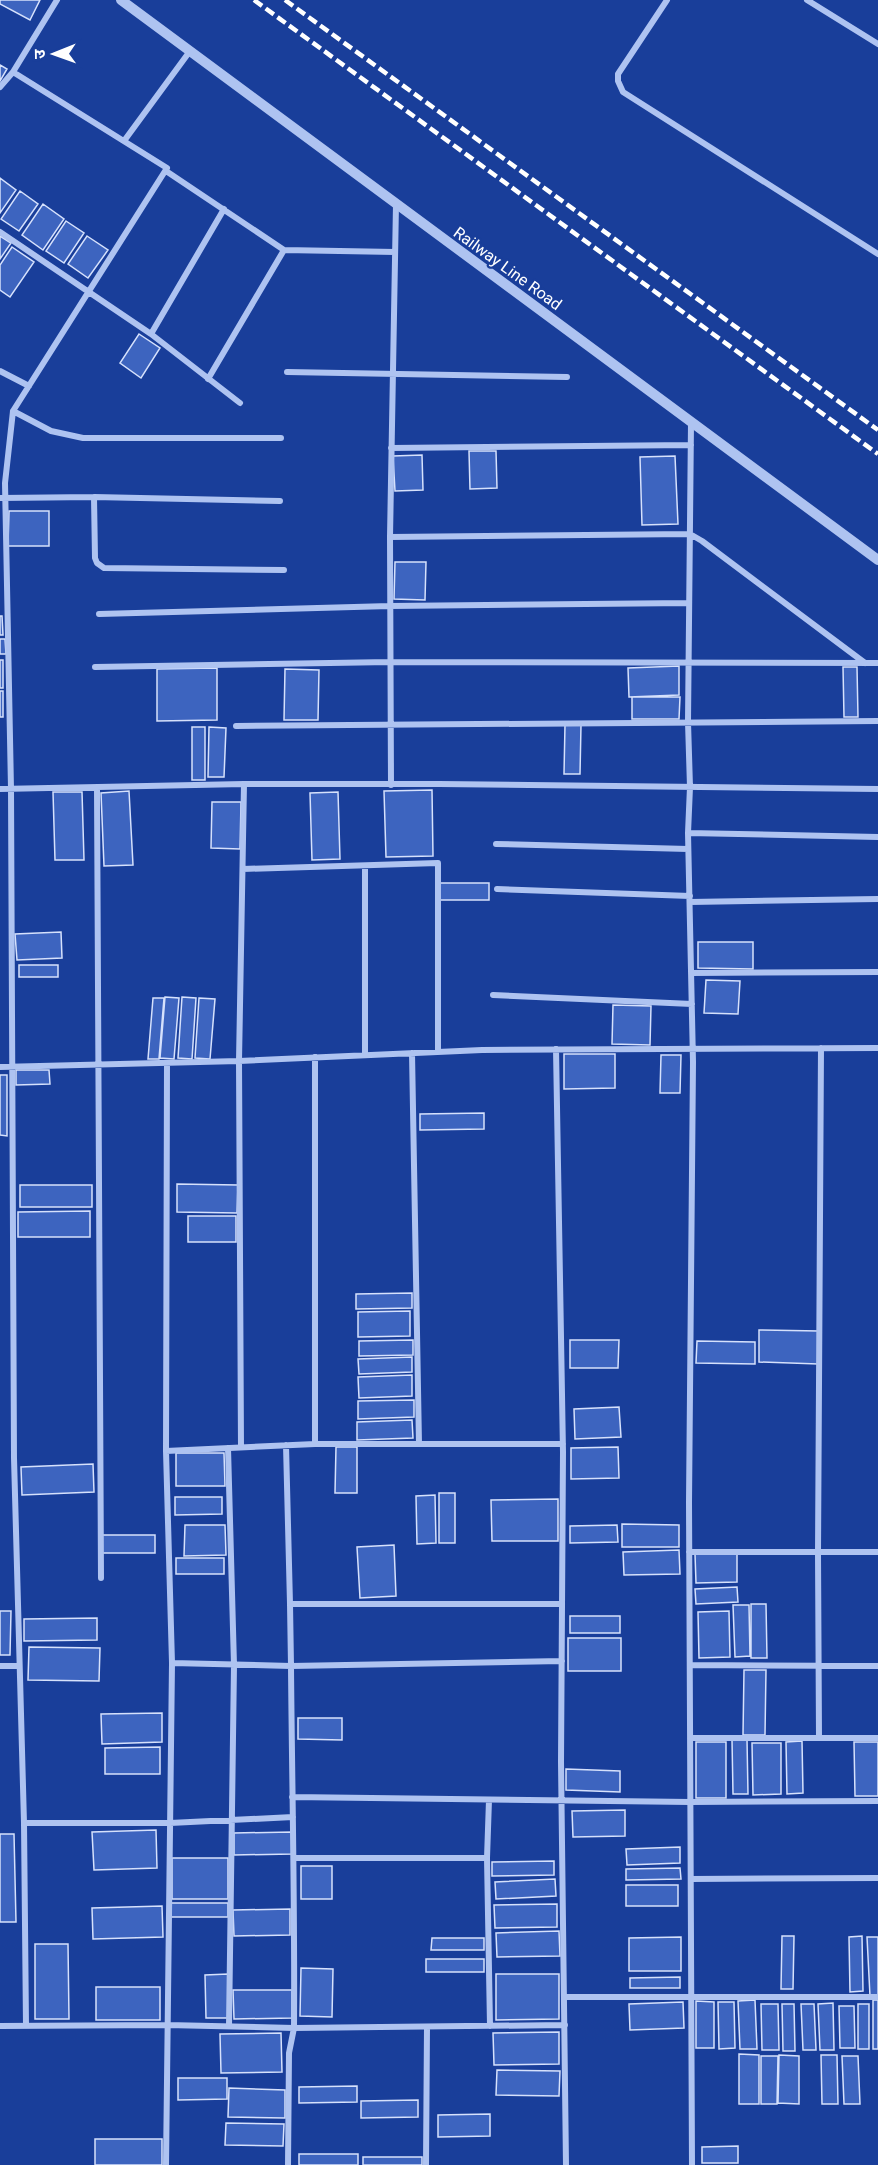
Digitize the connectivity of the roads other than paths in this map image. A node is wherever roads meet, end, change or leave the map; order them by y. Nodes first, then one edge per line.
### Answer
1 (57, 0) edge
2 (121, 0) edge
3 (667, 0) edge
4 (807, 0) edge
5 (878, 44) edge
6 (190, 51) junction
7 (13, 72) junction
8 (0, 87) edge
9 (124, 141) junction
10 (166, 171) junction
11 (396, 203) junction
12 (224, 209) junction
13 (0, 232) edge
14 (284, 250) junction
15 (395, 252) junction
16 (878, 254) edge
17 (89, 292) junction
18 (151, 334) junction
19 (0, 371) edge
20 (286, 372) dead end
21 (393, 374) junction
22 (567, 377) dead end
23 (208, 379) junction
24 (29, 386) junction
25 (240, 403) dead end
26 (13, 411) junction
27 (691, 422) junction
28 (281, 438) dead end
29 (691, 445) junction
30 (391, 448) junction
31 (94, 497) junction
32 (3, 498) edge
33 (280, 501) dead end
34 (690, 534) junction
35 (390, 537) junction
36 (878, 560) edge
37 (284, 570) dead end
38 (689, 603) junction
39 (390, 606) junction
40 (99, 614) dead end
41 (390, 662) junction
42 (865, 663) junction
43 (878, 663) edge
44 (689, 664) junction
45 (95, 667) dead end
46 (878, 721) edge
47 (688, 722) junction
48 (390, 724) junction
49 (236, 726) dead end
50 (244, 784) junction
51 (391, 785) junction
52 (97, 788) junction
53 (690, 788) junction
54 (0, 789) edge
55 (11, 789) junction
56 (878, 789) edge
57 (688, 833) junction
58 (878, 837) edge
59 (496, 844) dead end
60 (688, 849) junction
61 (365, 866) junction
62 (243, 869) junction
63 (497, 889) dead end
64 (690, 899) junction
65 (878, 899) edge
66 (878, 972) edge
67 (691, 973) junction
68 (493, 995) dead end
69 (692, 1004) junction
70 (821, 1048) junction
71 (878, 1048) edge
72 (556, 1049) junction
73 (693, 1049) junction
74 (438, 1052) junction
75 (412, 1053) junction
76 (365, 1054) junction
77 (315, 1058) junction
78 (239, 1061) junction
79 (167, 1063) junction
80 (98, 1065) junction
81 (0, 1067) edge
82 (10, 1067) junction
83 (315, 1444) junction
84 (418, 1444) junction
85 (563, 1444) junction
86 (286, 1445) junction
87 (242, 1447) junction
88 (228, 1448) junction
89 (166, 1451) junction
90 (689, 1552) junction
91 (878, 1552) edge
92 (818, 1553) junction
93 (101, 1578) dead end
94 (562, 1604) junction
95 (290, 1605) junction
96 (562, 1661) junction
97 (172, 1664) junction
98 (234, 1665) junction
99 (690, 1665) junction
100 (0, 1666) edge
101 (19, 1666) junction
102 (291, 1666) junction
103 (820, 1666) junction
104 (878, 1666) edge
105 (690, 1738) junction
106 (819, 1738) junction
107 (878, 1738) edge
108 (292, 1797) junction
109 (489, 1800) junction
110 (562, 1800) junction
111 (878, 1801) edge
112 (690, 1802) junction
113 (293, 1817) junction
114 (233, 1820) junction
115 (24, 1823) junction
116 (170, 1823) junction
117 (294, 1858) junction
118 (487, 1858) junction
119 (878, 1878) edge
120 (691, 1879) junction
121 (691, 1996) junction
122 (565, 1997) junction
123 (878, 1997) edge
124 (167, 2025) junction
125 (565, 2025) junction
126 (0, 2026) edge
127 (26, 2026) junction
128 (229, 2026) junction
129 (490, 2026) junction
130 (427, 2027) junction
131 (294, 2028) junction
132 (166, 2165) edge
133 (288, 2165) edge
134 (426, 2165) edge
135 (566, 2165) edge
136 (692, 2165) edge

1 - 7 street
2 - 6 street, Railway Line Road
3 - 16 street
4 - 5 street
6 - 9 street
6 - 11 street, Railway Line Road
7 - 8 street
7 - 9 street
9 - 10 street
10 - 12 street
10 - 17 street
11 - 15 street
11 - 27 street, Railway Line Road
12 - 14 street
12 - 18 street
13 - 17 street
14 - 15 street
14 - 23 street
15 - 21 street
17 - 18 street
17 - 24 street
18 - 23 street
19 - 24 street
20 - 21 street
21 - 22 street
21 - 30 street
23 - 25 street
24 - 26 street
26 - 28 street
26 - 32 street
27 - 29 street
27 - 36 street, Railway Line Road
29 - 30 street
29 - 34 street
30 - 35 street
31 - 32 street
31 - 33 street
31 - 37 street
32 - 55 street
34 - 35 street
34 - 38 street
34 - 42 street
35 - 39 street
38 - 39 street
38 - 44 street
39 - 40 street
39 - 41 street
41 - 44 street
41 - 45 street
41 - 48 street
42 - 43 street
42 - 44 street
44 - 47 street
46 - 47 street
47 - 48 street
47 - 53 street
48 - 49 street
48 - 51 street
50 - 51 street
50 - 52 street
50 - 62 street
51 - 53 street
52 - 55 street
52 - 80 street
53 - 56 street
53 - 57 street
54 - 55 street
55 - 82 street
57 - 58 street
57 - 60 street
59 - 60 street
60 - 64 street
61 - 62 street
61 - 74 street
61 - 76 street
62 - 78 street
63 - 64 street
64 - 65 street
64 - 67 street
66 - 67 street
67 - 69 street
68 - 69 street
69 - 73 street
70 - 71 street
70 - 73 street
70 - 92 street
72 - 73 street
72 - 74 street
72 - 85 street
73 - 90 street
74 - 75 street
75 - 76 street
75 - 84 street
76 - 77 street
77 - 78 street
77 - 83 street
78 - 79 street
78 - 87 street
79 - 80 street
79 - 89 street
80 - 82 street
80 - 93 street
81 - 82 street
82 - 101 street
83 - 84 street
83 - 86 street
84 - 85 street
85 - 94 street
86 - 87 street
86 - 95 street
87 - 88 street
88 - 89 street
88 - 98 street
89 - 97 street
90 - 92 street
90 - 99 street
91 - 92 street
92 - 103 street
94 - 95 street
94 - 96 street
95 - 102 street
96 - 102 street
96 - 110 street
97 - 98 street
97 - 116 street
98 - 102 street
98 - 114 street
99 - 103 street
99 - 105 street
100 - 101 street
101 - 115 street
102 - 108 street
103 - 104 street
103 - 106 street
105 - 106 street
105 - 112 street
106 - 107 street
108 - 109 street
108 - 113 street
109 - 110 street
109 - 118 street
110 - 112 street
110 - 122 street
111 - 112 street
112 - 120 street
113 - 114 street
113 - 117 street
114 - 116 street
114 - 128 street
115 - 116 street
115 - 127 street
116 - 124 street
117 - 118 street
117 - 131 street
118 - 129 street
119 - 120 street
120 - 121 street
121 - 122 street
121 - 123 street
121 - 136 street
122 - 125 street
124 - 127 street
124 - 128 street
124 - 132 street
125 - 129 street
125 - 135 street
126 - 127 street
128 - 131 street
129 - 130 street
130 - 131 street
130 - 134 street
131 - 133 street

